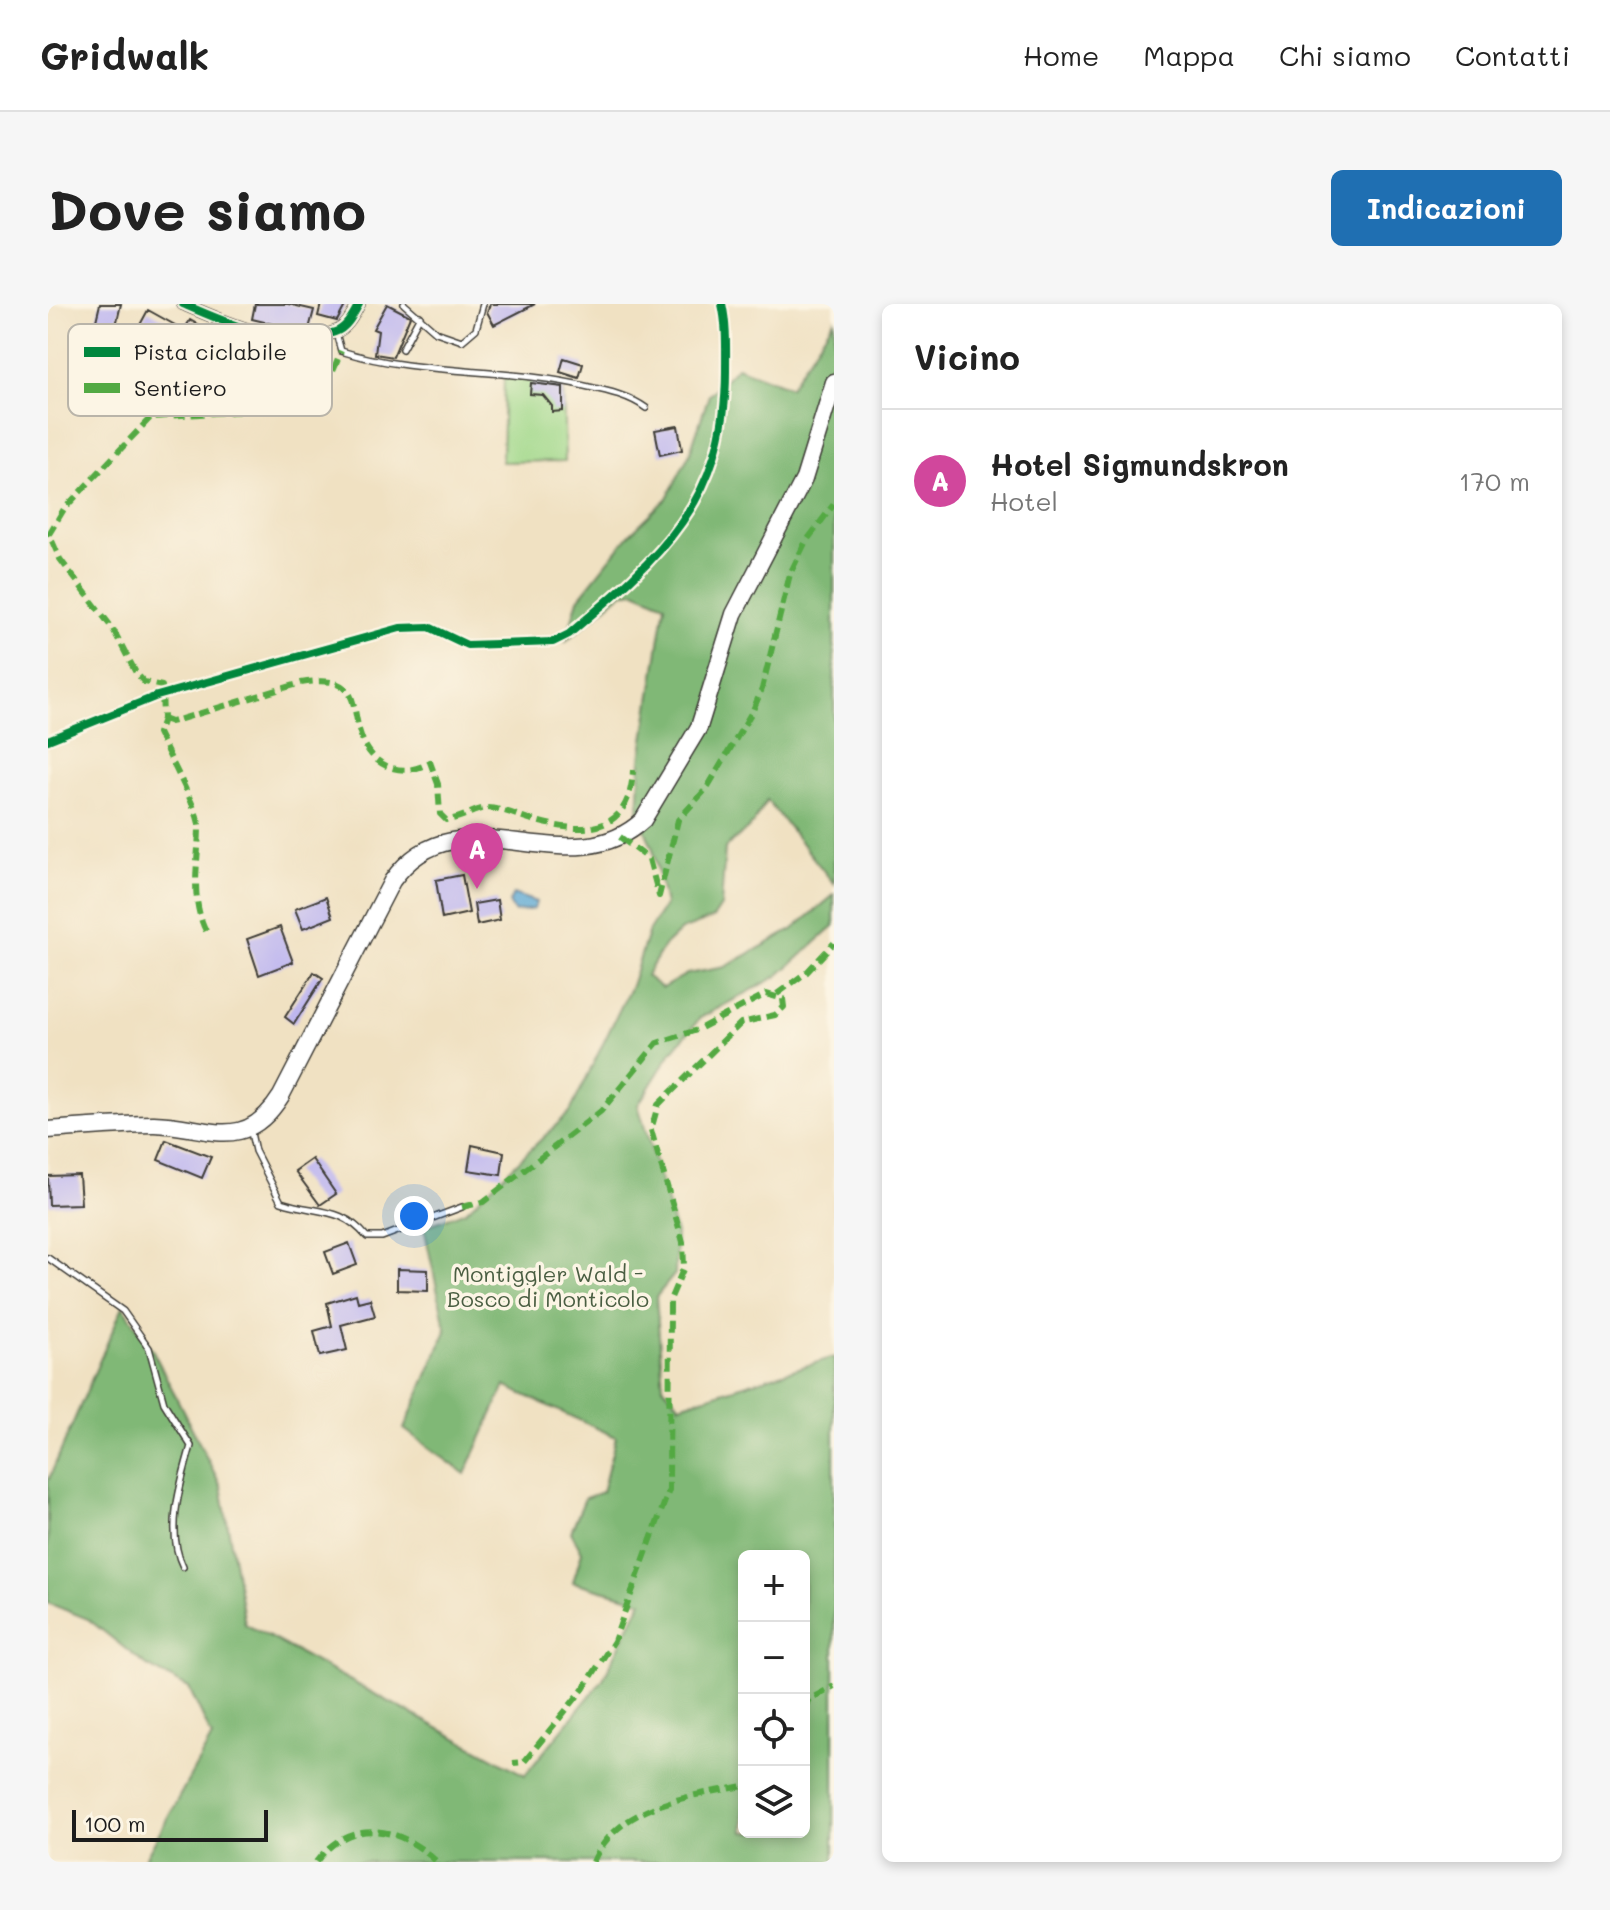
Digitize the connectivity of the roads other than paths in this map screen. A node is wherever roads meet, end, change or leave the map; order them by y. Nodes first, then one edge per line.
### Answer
1 (183, 304) edge
2 (359, 304) edge
3 (404, 304) edge
4 (483, 304) edge
5 (420, 316) junction
6 (227, 324) edge
7 (332, 332) edge
8 (335, 332) junction
9 (402, 349) dead end
10 (834, 382) edge
11 (646, 408) dead end
12 (250, 1127) junction
13 (48, 1130) edge
14 (462, 1207) dead end
15 (48, 1258) edge
16 (183, 1567) dead end

1 - 6 street
2 - 8 street
3 - 5 lane
4 - 5 lane
5 - 9 lane
7 - 8 street
8 - 11 lane
10 - 12 main road
12 - 13 main road
12 - 14 lane
15 - 16 lane

